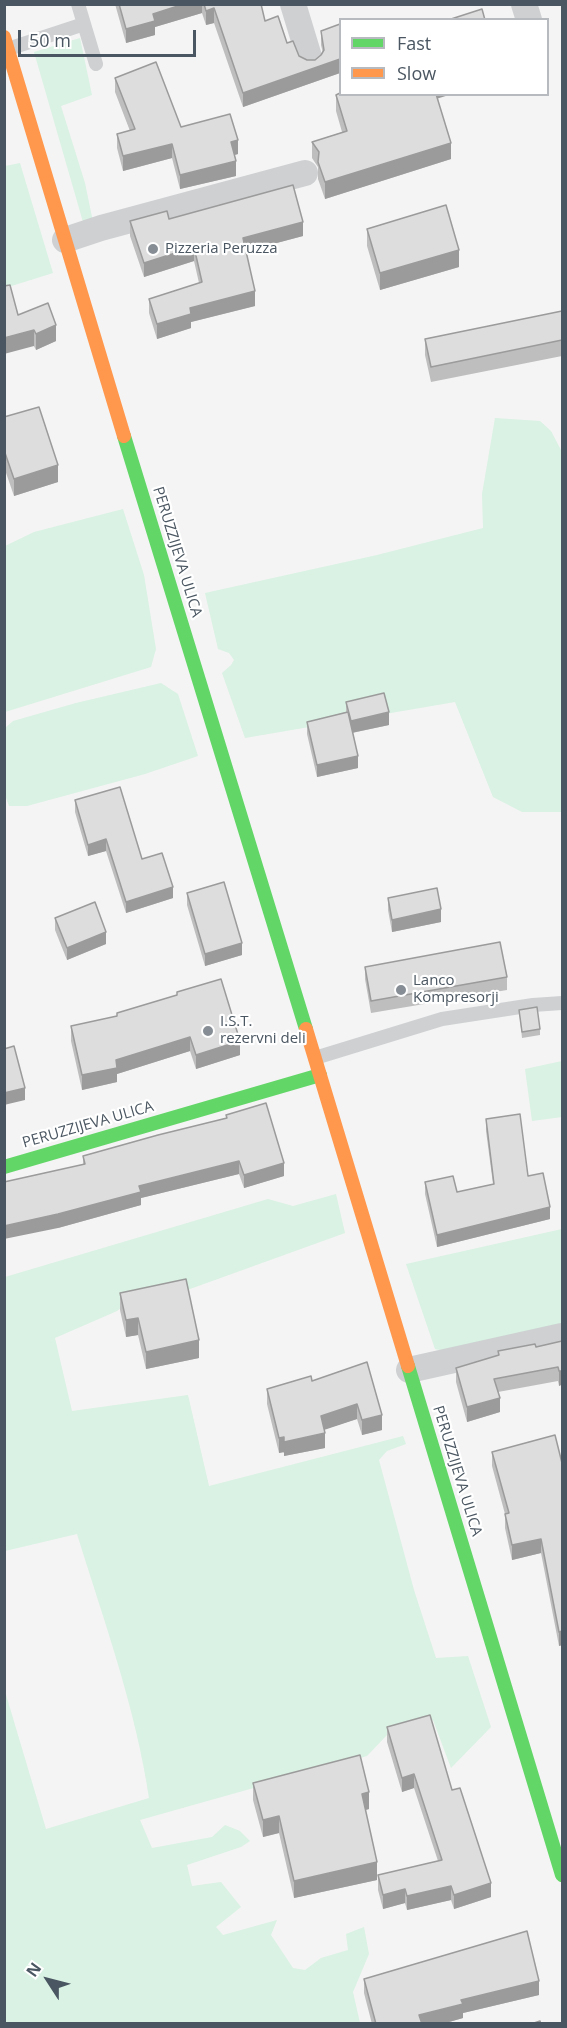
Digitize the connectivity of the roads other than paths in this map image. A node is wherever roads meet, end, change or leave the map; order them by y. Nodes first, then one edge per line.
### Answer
1 (78, 4) edge
2 (293, 4) edge
3 (84, 24) junction
4 (6, 43) edge
5 (309, 60) edge
6 (96, 64) dead end
7 (305, 173) dead end
8 (65, 240) junction
9 (562, 1003) edge
10 (315, 1058) junction
11 (320, 1076) junction
12 (4, 1167) edge
13 (562, 1336) edge
14 (409, 1370) junction
15 (562, 1875) edge

1 - 3 lane
2 - 5 street
3 - 4 lane
3 - 6 lane
4 - 8 main road, PERUZZIJEVA ULICA
7 - 8 street
8 - 10 main road, PERUZZIJEVA ULICA
9 - 10 lane
10 - 11 main road, PERUZZIJEVA ULICA
11 - 12 main road, PERUZZIJEVA ULICA
11 - 14 main road, PERUZZIJEVA ULICA
13 - 14 street
14 - 15 main road, PERUZZIJEVA ULICA

